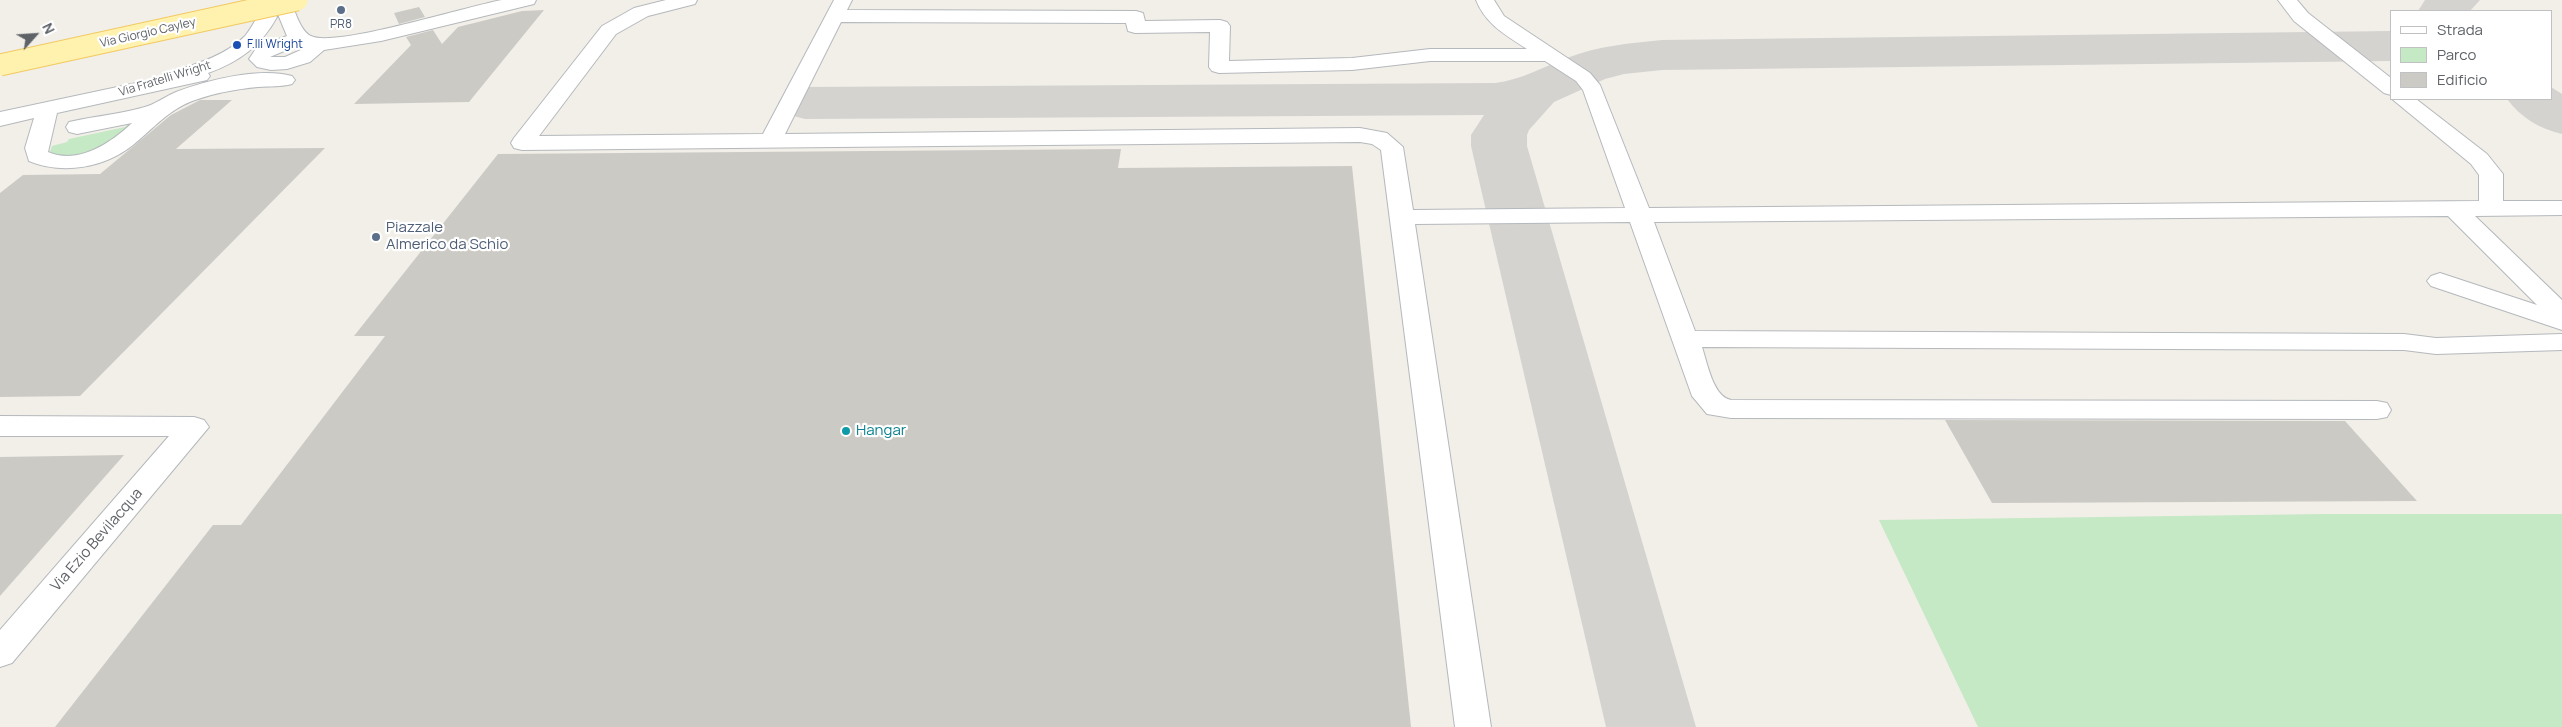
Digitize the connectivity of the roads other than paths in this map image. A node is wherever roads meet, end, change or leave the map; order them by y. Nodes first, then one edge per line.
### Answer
1 (281, 0) edge
2 (297, 0) edge
3 (527, 0) edge
4 (688, 0) edge
5 (1485, 0) edge
6 (2287, 0) edge
7 (263, 8) edge
8 (839, 8) edge
9 (307, 47) junction
10 (1551, 55) junction
11 (273, 62) junction
12 (0, 65) edge
13 (2390, 88) edge
14 (102, 98) junction
15 (2404, 100) edge
16 (47, 110) junction
17 (156, 111) junction
18 (0, 119) edge
19 (77, 127) dead end
20 (771, 140) junction
21 (2562, 208) edge
22 (2454, 209) junction
23 (2491, 209) junction
24 (1640, 215) junction
25 (1403, 217) junction
26 (2440, 281) dead end
27 (2562, 315) edge
28 (2562, 322) edge
29 (1685, 339) junction
30 (2562, 342) edge
31 (2377, 410) dead end
32 (0, 426) edge
33 (0, 653) edge
34 (1473, 727) edge

1 - 9 street
2 - 12 main road, Via Giorgio Cayley, bridge
3 - 9 street
4 - 20 street
5 - 10 street
6 - 13 street
7 - 11 street, Via Fratelli Wright
7 - 14 street, Via Fratelli Wright
8 - 10 street
8 - 20 street
9 - 11 street
10 - 24 street
11 - 14 street
11 - 17 street
14 - 16 street
15 - 23 street
16 - 17 street
16 - 18 street
17 - 19 street
20 - 25 street
21 - 23 street
22 - 23 street
22 - 24 street
22 - 27 street
24 - 25 street
24 - 29 street
25 - 34 street
26 - 28 street
29 - 30 street
29 - 31 street
32 - 33 street, Via Ezio Bevilacqua

